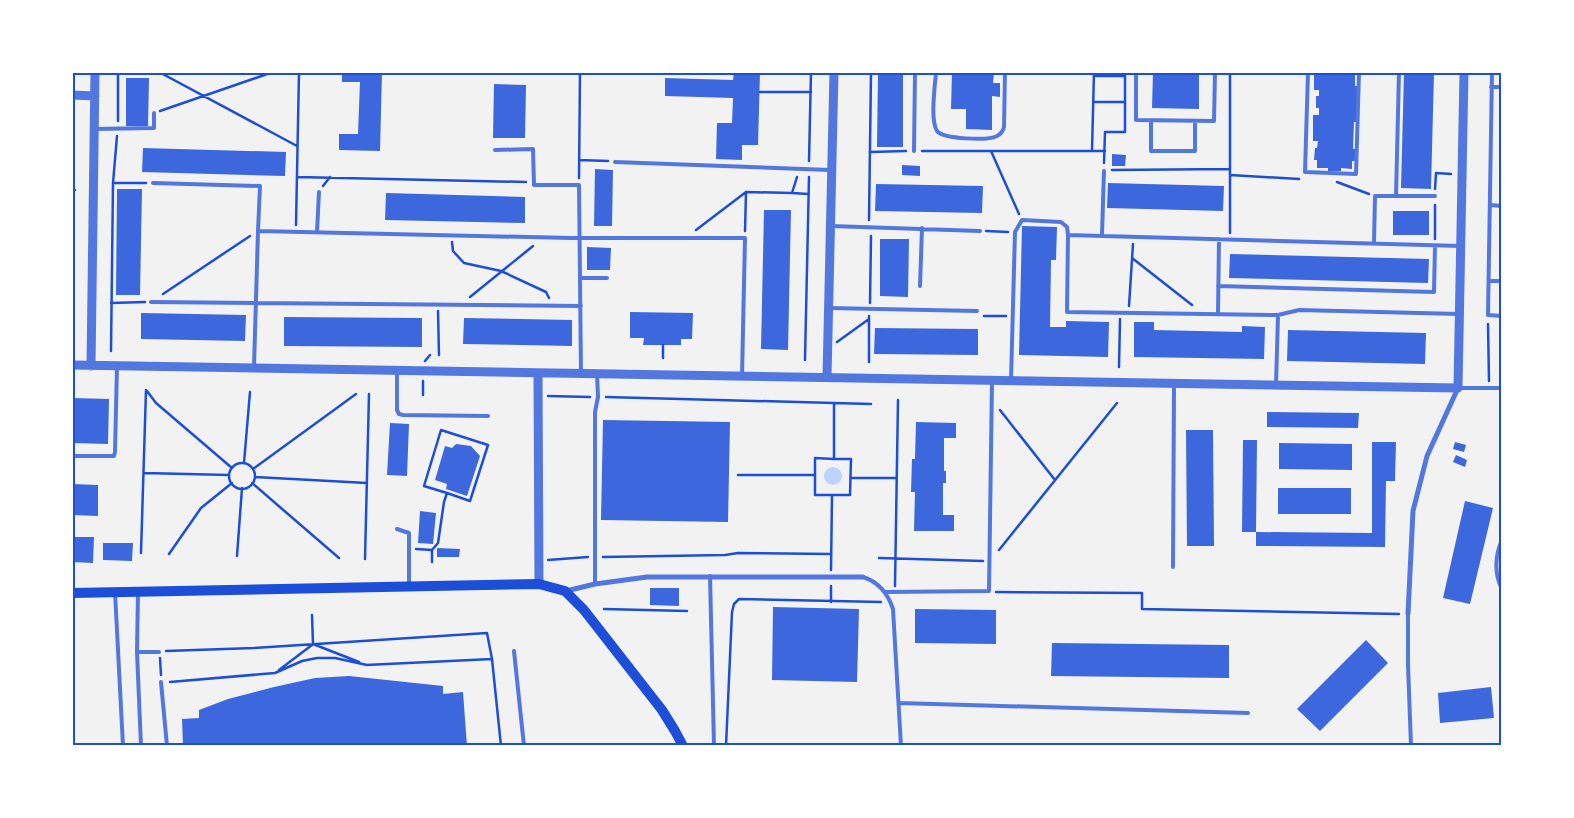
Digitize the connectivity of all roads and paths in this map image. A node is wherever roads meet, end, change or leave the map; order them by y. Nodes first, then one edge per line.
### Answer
1 (95, 72) edge
2 (118, 72) edge
3 (159, 72) edge
4 (272, 72) edge
5 (299, 72) edge
6 (580, 72) edge
7 (811, 72) edge
8 (834, 72) edge
9 (871, 72) edge
10 (915, 72) edge
11 (936, 72) edge
12 (1005, 72) edge
13 (1136, 72) edge
14 (1215, 72) edge
15 (1230, 72) edge
16 (1308, 72) edge
17 (1359, 72) edge
18 (1399, 72) edge
19 (1464, 72) edge
20 (1492, 72) edge
21 (1094, 74) edge
22 (1492, 87) junction
23 (1502, 87) edge
24 (760, 92) dead end
25 (811, 92) junction
26 (72, 95) edge
27 (95, 96) junction
28 (203, 96) junction
29 (1094, 102) junction
30 (1125, 102) junction
31 (154, 113) joint
32 (1152, 120) junction
33 (1195, 121) junction
34 (94, 129) junction
35 (118, 130) junction
36 (297, 146) junction
37 (495, 150) dead end
38 (914, 151) junction
39 (991, 151) junction
40 (1092, 151) junction
41 (1105, 151) junction
42 (870, 152) junction
43 (579, 160) junction
44 (615, 162) joint
45 (800, 168) junction
46 (809, 169) junction
47 (1230, 169) junction
48 (833, 170) junction
49 (1104, 170) junction
50 (297, 177) junction
51 (113, 183) junction
52 (153, 183) joint
53 (534, 185) junction
54 (579, 185) junction
55 (319, 192) dead end
56 (746, 192) junction
57 (792, 193) junction
58 (808, 194) junction
59 (1396, 196) junction
60 (1435, 196) dead end
61 (1490, 205) junction
62 (1502, 206) edge
63 (1022, 220) junction
64 (831, 226) junction
65 (870, 226) junction
66 (922, 228) junction
67 (980, 231) joint
68 (258, 232) junction
69 (296, 232) junction
70 (317, 232) junction
71 (1015, 232) junction
72 (1068, 235) junction
73 (1102, 235) junction
74 (1133, 236) junction
75 (452, 237) junction
76 (687, 237) junction
77 (543, 238) junction
78 (745, 238) junction
79 (580, 239) junction
80 (1219, 239) junction
81 (1230, 239) junction
82 (1374, 243) junction
83 (1434, 246) junction
84 (1461, 246) junction
85 (1132, 258) junction
86 (501, 271) junction
87 (581, 278) junction
88 (606, 278) dead end
89 (1489, 281) junction
90 (1502, 281) edge
91 (920, 286) dead end
92 (1218, 286) junction
93 (151, 302) junction
94 (111, 303) junction
95 (256, 303) junction
96 (438, 304) junction
97 (461, 305) junction
98 (554, 305) junction
99 (581, 306) junction
100 (830, 308) junction
101 (870, 308) junction
102 (977, 311) joint
103 (1120, 312) junction
104 (1128, 312) junction
105 (1203, 314) junction
106 (1218, 314) junction
107 (1459, 314) junction
108 (1488, 314) junction
109 (1278, 315) junction
110 (1013, 316) junction
111 (1502, 316) edge
112 (869, 319) junction
113 (663, 345) dead end
114 (828, 349) junction
115 (111, 351) dead end
116 (430, 354) dead end
117 (439, 354) dead end
118 (663, 358) dead end
119 (805, 360) dead end
120 (424, 362) dead end
121 (869, 362) dead end
122 (72, 365) edge
123 (92, 366) junction
124 (117, 366) junction
125 (1119, 367) dead end
126 (254, 368) junction
127 (397, 371) junction
128 (538, 373) junction
129 (581, 374) junction
130 (598, 374) junction
131 (742, 376) junction
132 (827, 377) junction
133 (1011, 380) junction
134 (423, 381) dead end
135 (992, 381) junction
136 (1174, 384) junction
137 (1276, 385) junction
138 (1458, 388) junction
139 (1490, 388) junction
140 (1502, 388) edge
141 (250, 392) dead end
142 (356, 394) dead end
143 (369, 394) dead end
144 (423, 395) dead end
145 (546, 396) dead end
146 (598, 397) junction
147 (898, 400) dead end
148 (992, 400) junction
149 (834, 403) junction
150 (1117, 403) dead end
151 (871, 404) dead end
152 (488, 416) dead end
153 (72, 456) edge
154 (834, 459) junction
155 (244, 463) junction
156 (232, 468) junction
157 (252, 468) junction
158 (144, 472) junction
159 (229, 475) junction
160 (738, 475) dead end
161 (815, 476) junction
162 (255, 477) junction
163 (850, 478) junction
164 (896, 478) junction
165 (1055, 480) junction
166 (232, 483) junction
167 (252, 483) junction
168 (367, 483) junction
169 (242, 488) junction
170 (447, 493) junction
171 (832, 495) junction
172 (397, 529) dead end
173 (1502, 540) edge
174 (409, 549) junction
175 (432, 550) junction
176 (140, 553) dead end
177 (169, 554) dead end
178 (831, 554) junction
179 (237, 556) dead end
180 (594, 557) junction
181 (339, 558) dead end
182 (879, 558) dead end
183 (365, 559) dead end
184 (895, 559) junction
185 (548, 560) dead end
186 (990, 561) junction
187 (432, 562) dead end
188 (1173, 567) dead end
189 (710, 576) junction
190 (831, 577) junction
191 (863, 577) joint
192 (540, 584) junction
193 (595, 584) junction
194 (409, 588) junction
195 (1502, 589) edge
196 (565, 591) junction
197 (115, 592) junction
198 (138, 592) junction
199 (885, 592) junction
200 (895, 592) junction
201 (989, 592) junction
202 (72, 593) edge
203 (830, 602) junction
204 (604, 609) dead end
205 (687, 611) dead end
206 (1408, 614) junction
207 (312, 616) dead end
208 (314, 644) junction
209 (514, 651) dead end
210 (137, 652) junction
211 (160, 652) junction
212 (492, 659) junction
213 (367, 665) junction
214 (275, 673) junction
215 (161, 682) junction
216 (899, 703) junction
217 (1248, 713) dead end
218 (123, 746) edge
219 (141, 746) edge
220 (167, 746) edge
221 (501, 746) edge
222 (524, 746) edge
223 (683, 746) edge
224 (714, 746) edge
225 (726, 746) edge
226 (901, 746) edge
227 (1411, 746) edge

1 - 27 street
2 - 35 path
3 - 28 path
4 - 28 path
5 - 36 path
6 - 43 path
7 - 25 path
8 - 48 street
9 - 42 path
10 - 38 lane
11 - 12 lane
13 - 32 lane
14 - 33 lane
15 - 47 path
16 - 17 lane
18 - 59 lane
19 - 84 street
20 - 22 lane
21 - 29 path
21 - 30 path
22 - 23 lane
22 - 61 lane
24 - 25 path
25 - 46 path
26 - 27 street
27 - 34 street
28 - 31 path
28 - 36 path
29 - 30 path
29 - 40 path
30 - 41 path
31 - 35 lane
32 - 33 lane
32 - 33 lane
34 - 35 lane
34 - 123 street
35 - 51 path
36 - 50 path
37 - 53 lane
38 - 39 path
38 - 42 path
39 - 40 path
39 - 63 path
40 - 41 path
41 - 49 path
42 - 65 path
43 - 44 path
43 - 54 path
44 - 45 lane
45 - 46 lane
45 - 57 path
46 - 48 lane
46 - 58 path
47 - 49 path
47 - 81 path
48 - 64 street
49 - 73 lane
50 - 53 path
50 - 69 path
51 - 52 path
51 - 94 path
52 - 68 lane
53 - 54 lane
54 - 79 lane
55 - 70 lane
56 - 57 path
56 - 76 path
56 - 78 path
57 - 58 path
58 - 119 path
59 - 60 lane
59 - 82 lane
61 - 62 lane
61 - 89 lane
63 - 71 lane
63 - 72 lane
64 - 65 lane
64 - 100 street
65 - 66 lane
65 - 101 path
66 - 67 lane
66 - 91 lane
67 - 71 path
68 - 69 lane
68 - 93 path
68 - 95 lane
69 - 70 lane
70 - 75 lane
71 - 110 lane
72 - 73 lane
72 - 103 lane
73 - 74 lane
74 - 80 lane
74 - 85 path
75 - 77 lane
75 - 86 path
76 - 78 lane
76 - 79 lane
77 - 79 lane
77 - 86 path
78 - 131 lane
79 - 87 lane
80 - 81 lane
80 - 92 lane
81 - 82 lane
82 - 83 lane
83 - 84 lane
83 - 92 lane
84 - 107 street
85 - 104 path
85 - 105 path
86 - 97 path
86 - 98 path
87 - 88 lane
87 - 99 lane
89 - 90 lane
89 - 108 lane
92 - 106 lane
93 - 94 path
93 - 95 lane
94 - 115 path
95 - 96 lane
95 - 126 lane
96 - 97 lane
96 - 117 path
97 - 98 lane
98 - 99 lane
99 - 129 lane
100 - 101 lane
100 - 114 street
101 - 102 lane
101 - 112 path
102 - 110 path
103 - 104 lane
103 - 125 path
104 - 105 lane
105 - 106 lane
106 - 109 lane
107 - 109 lane
107 - 138 street
108 - 111 lane
108 - 139 path
109 - 137 lane
110 - 133 lane
112 - 114 path
112 - 121 path
113 - 118 path
114 - 132 street
116 - 120 path
122 - 123 street
123 - 124 street
124 - 126 street
124 - 153 lane
126 - 127 street
127 - 128 street
127 - 152 lane
128 - 129 street
128 - 192 street
129 - 130 street
130 - 131 street
130 - 146 lane
131 - 132 street
132 - 135 street
133 - 135 street
133 - 136 street
134 - 144 path
135 - 148 lane
136 - 137 street
136 - 188 lane
137 - 138 street
138 - 139 lane
138 - 206 street
139 - 140 lane
141 - 155 path
142 - 157 path
143 - 168 path
145 - 146 path
146 - 149 path
146 - 180 lane
147 - 164 path
148 - 165 path
148 - 186 lane
149 - 151 path
149 - 154 path
150 - 165 path
154 - 161 path
154 - 163 path
155 - 156 path
155 - 157 path
156 - 158 path
156 - 159 path
157 - 162 path
158 - 159 path
158 - 176 path
159 - 166 path
160 - 161 path
161 - 171 path
162 - 167 path
162 - 168 path
163 - 164 path
163 - 171 path
164 - 184 path
165 - 186 path
166 - 169 path
166 - 177 path
167 - 169 path
167 - 181 path
168 - 183 path
169 - 179 path
170 - 170 path
170 - 175 path
171 - 178 path
172 - 174 lane
173 - 195 lane
174 - 175 path
174 - 194 lane
175 - 187 path
178 - 180 path
178 - 190 path
180 - 185 path
180 - 193 lane
182 - 184 path
184 - 186 path
184 - 200 path
186 - 201 lane
189 - 190 street
189 - 193 street
189 - 224 lane
190 - 191 street
190 - 203 path
191 - 199 lane
192 - 194 main road
192 - 196 main road
193 - 196 street
194 - 198 main road
196 - 223 main road
197 - 198 main road
197 - 202 main road
197 - 218 lane
198 - 210 lane
199 - 200 lane
199 - 203 path
199 - 216 lane
200 - 201 lane
201 - 206 path
203 - 225 path
204 - 205 path
206 - 227 lane
207 - 208 path
208 - 211 path
208 - 212 path
208 - 213 path
208 - 214 path
209 - 222 lane
210 - 211 lane
210 - 219 lane
211 - 215 path
212 - 213 path
212 - 221 path
213 - 214 path
214 - 215 path
215 - 220 lane
216 - 217 lane
216 - 226 lane

